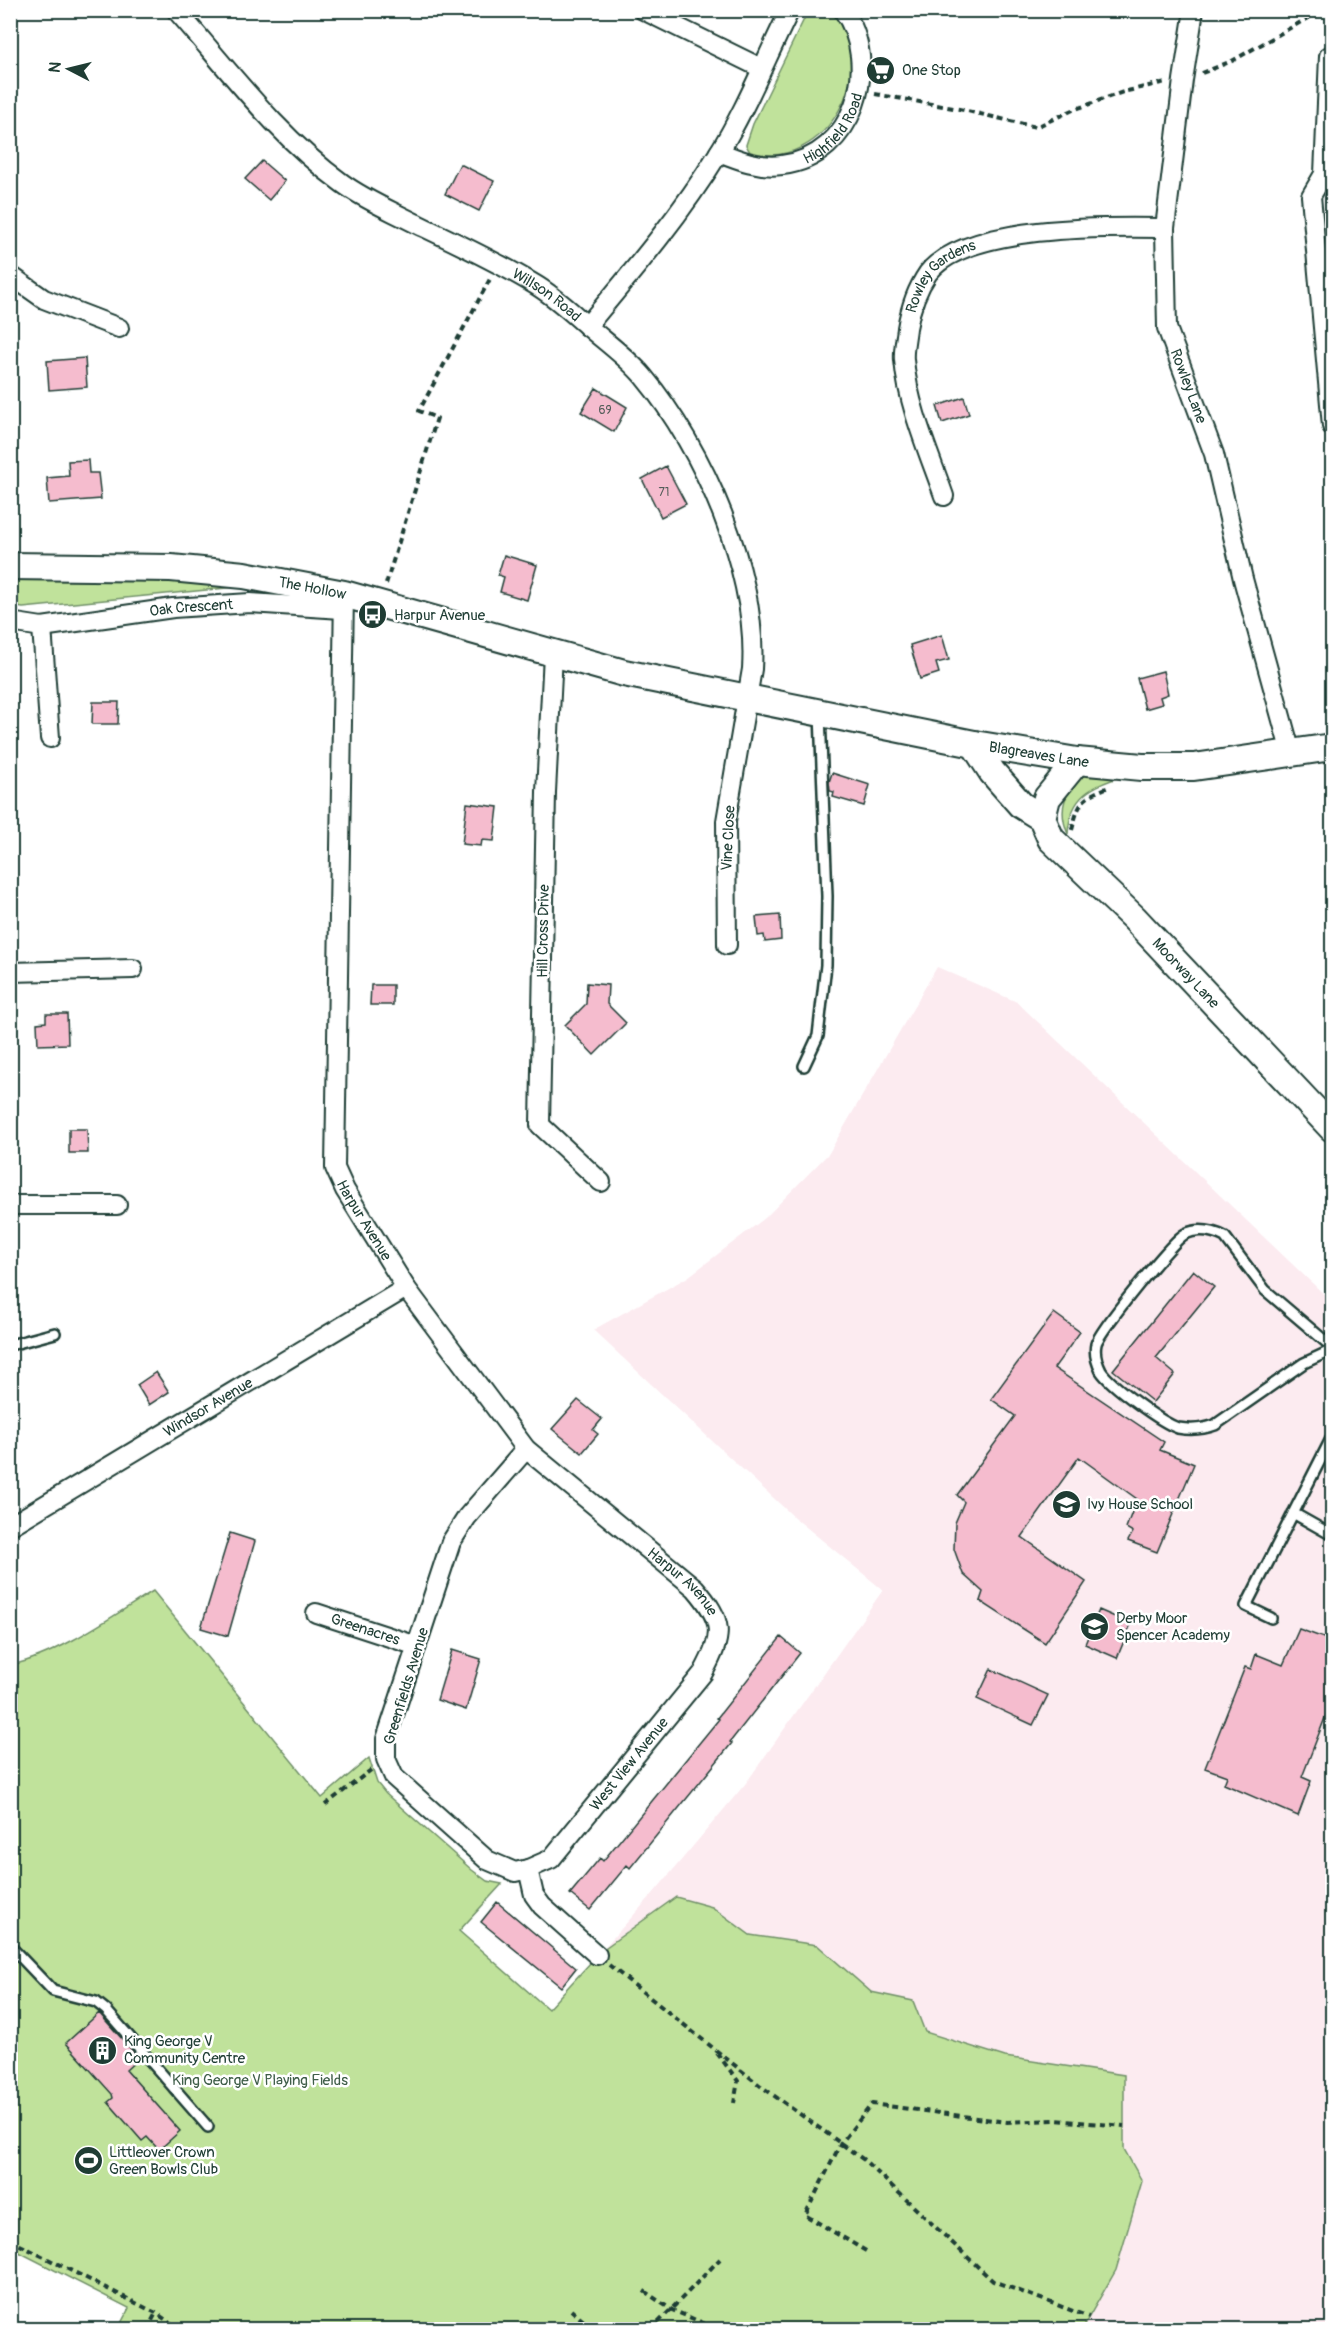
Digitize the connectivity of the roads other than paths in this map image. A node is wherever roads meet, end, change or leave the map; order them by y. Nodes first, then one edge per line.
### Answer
1 (176, 10) edge
2 (643, 10) edge
3 (790, 10) edge
4 (843, 10) edge
5 (1194, 10) edge
6 (1329, 56) dead end
7 (760, 68) junction
8 (719, 152) junction
9 (1165, 228) junction
10 (10, 275) edge
11 (587, 326) junction
12 (119, 328) dead end
13 (1332, 426) edge
14 (944, 496) dead end
15 (10, 566) edge
16 (343, 602) junction
17 (10, 622) edge
18 (42, 627) junction
19 (553, 654) junction
20 (747, 698) junction
21 (820, 712) junction
22 (50, 738) dead end
23 (974, 744) junction
24 (1332, 747) edge
25 (1291, 753) junction
26 (1077, 760) junction
27 (1042, 818) junction
28 (727, 945) dead end
29 (133, 969) dead end
30 (10, 972) edge
31 (804, 1066) dead end
32 (1332, 1128) edge
33 (601, 1182) dead end
34 (10, 1205) edge
35 (117, 1205) dead end
36 (406, 1288) junction
37 (55, 1333) dead end
38 (10, 1345) edge
39 (1332, 1348) edge
40 (1332, 1437) edge
41 (526, 1449) junction
42 (1293, 1514) junction
43 (10, 1526) edge
44 (1332, 1535) edge
45 (316, 1614) dead end
46 (1271, 1618) dead end
47 (417, 1646) junction
48 (718, 1646) joint
49 (528, 1869) junction
50 (10, 1946) edge
51 (597, 1955) road end
52 (208, 2127) dead end

1 - 11 street, Willson Road
2 - 7 street
3 - 7 street
4 - 8 street, Highfield Road
5 - 9 street, Rowley Lane
6 - 13 street
7 - 8 street
8 - 11 street
9 - 14 street, Rowley Gardens
9 - 25 street, Rowley Lane
10 - 12 street
11 - 20 street, Willson Road
15 - 16 street, The Hollow
16 - 18 street, Oak Crescent
16 - 19 street, The Hollow
16 - 36 street, Harpur Avenue
17 - 18 street, Oak Crescent
18 - 22 street
19 - 20 street, The Hollow
19 - 33 street, Hill Cross Drive
20 - 21 street, Blagreaves Lane
20 - 28 street, Vine Close
21 - 23 street, Blagreaves Lane
21 - 31 lane
23 - 26 street, Blagreaves Lane
23 - 27 street, Moorway Lane
24 - 25 street, Blagreaves Lane
25 - 26 street, Blagreaves Lane
26 - 27 street
27 - 32 street, Moorway Lane
29 - 30 street
34 - 35 street
36 - 41 street, Harpur Avenue
36 - 43 street, Windsor Avenue
37 - 38 lane
39 - 39 lane
40 - 42 lane
41 - 47 street, Greenfields Avenue
41 - 48 street, Harpur Avenue
42 - 44 lane
42 - 46 lane
45 - 47 street, Greenacres
47 - 49 street, Greenfields Avenue
48 - 49 street, West View Avenue
49 - 51 street
50 - 52 lane

